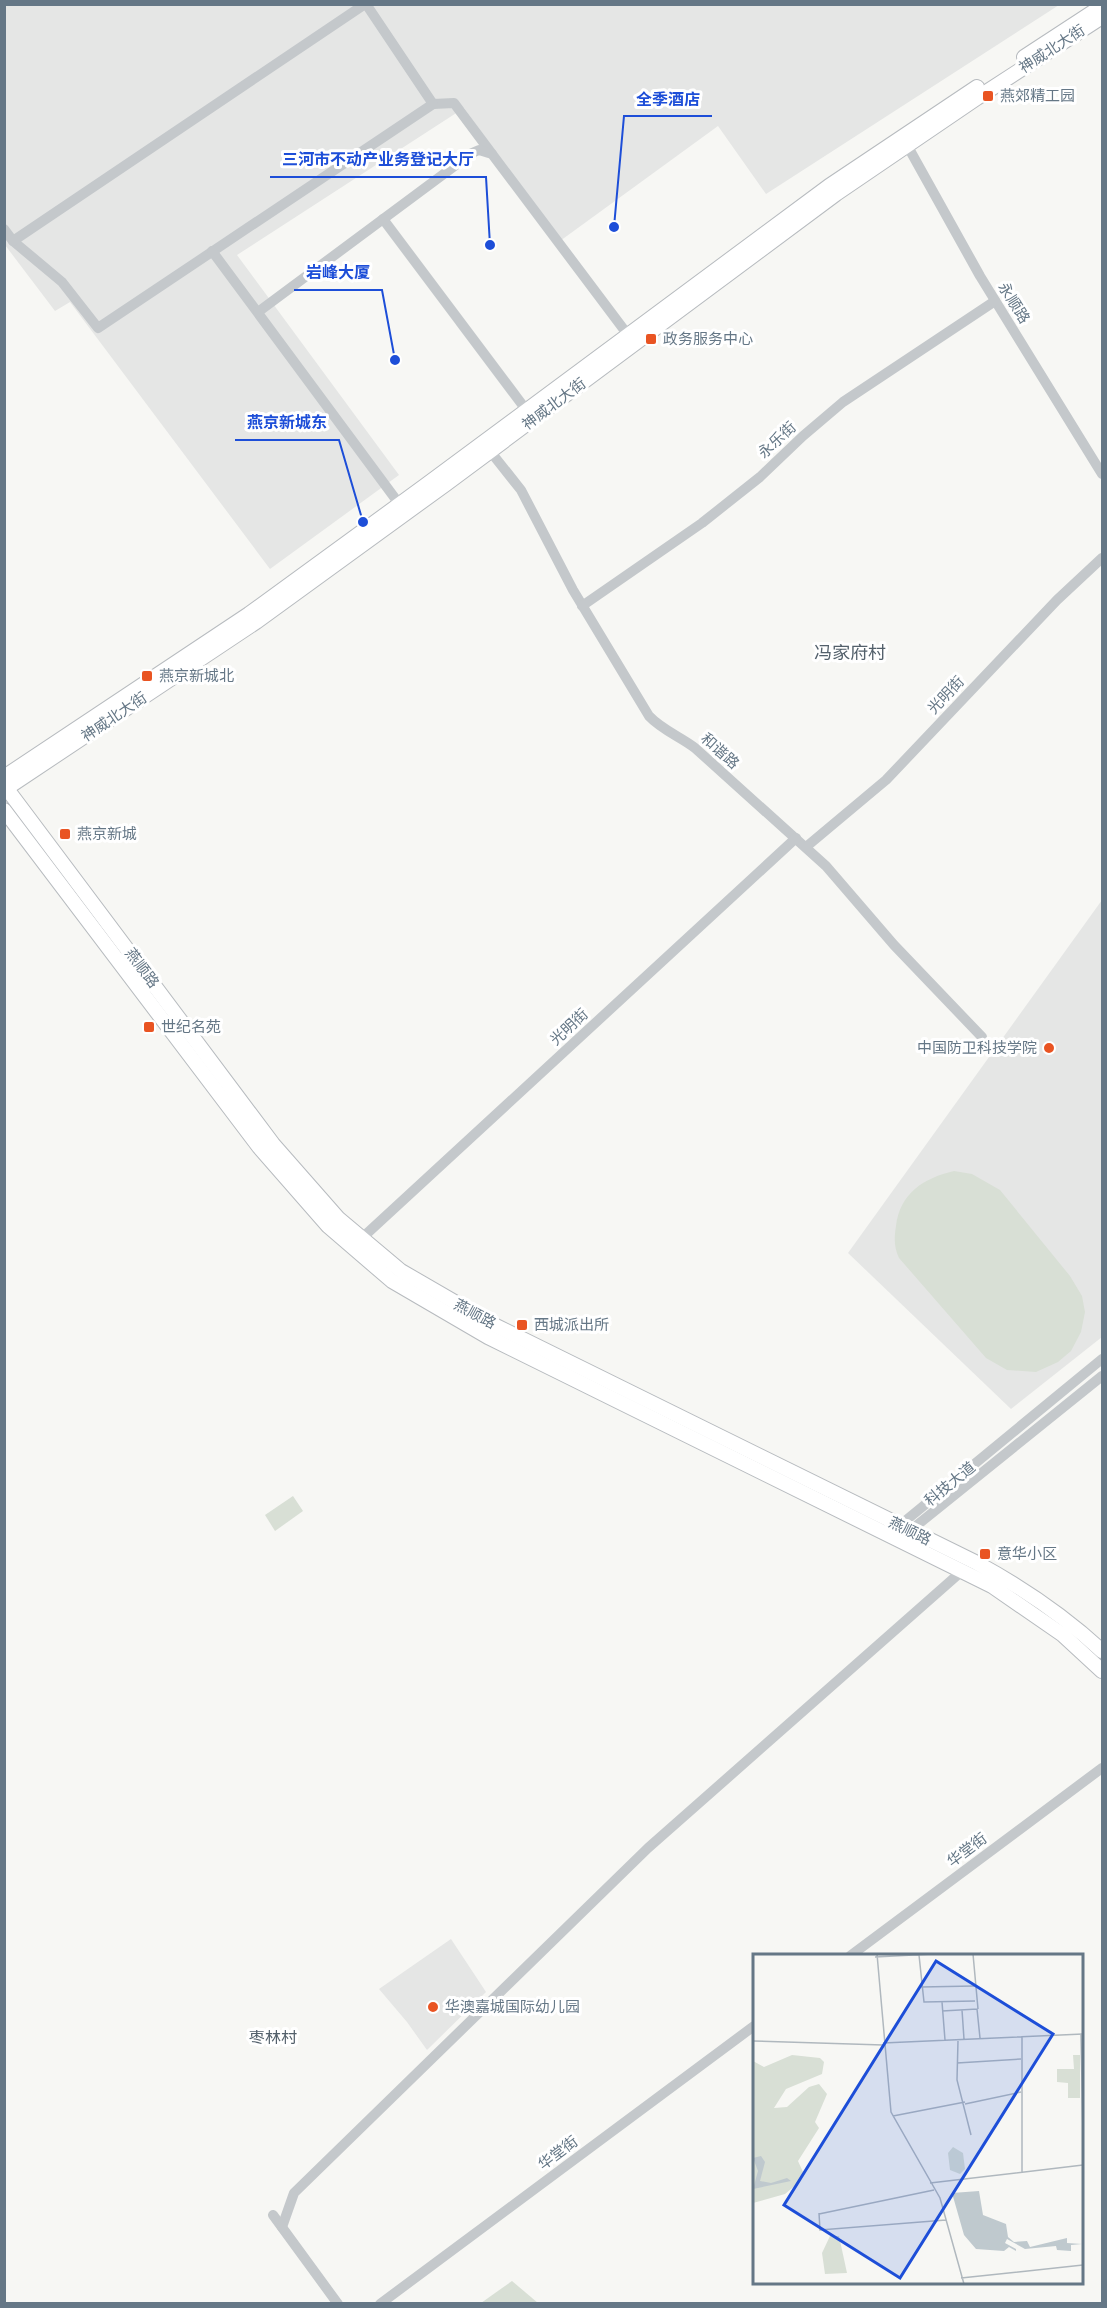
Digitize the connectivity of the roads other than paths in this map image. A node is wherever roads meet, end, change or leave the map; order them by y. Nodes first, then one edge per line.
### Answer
1 (365, 4) edge
2 (1102, 6) edge
3 (1102, 17) edge
4 (433, 104) junction
5 (907, 145) junction
6 (492, 154) junction
7 (383, 219) junction
8 (4, 229) edge
9 (13, 241) junction
10 (212, 251) junction
11 (995, 301) junction
12 (258, 312) junction
13 (628, 335) junction
14 (527, 411) junction
15 (490, 451) junction
16 (1102, 474) edge
17 (400, 505) junction
18 (1102, 558) edge
19 (582, 606) junction
20 (5, 785) edge
21 (4, 810) edge
22 (796, 837) junction
23 (806, 847) junction
24 (982, 1037) dead end
25 (362, 1238) junction
26 (1102, 1359) edge
27 (1102, 1376) edge
28 (902, 1532) junction
29 (962, 1571) junction
30 (1102, 1651) edge
31 (1102, 1671) edge
32 (1102, 1768) edge
33 (852, 1954) edge
34 (753, 2027) edge
35 (273, 2215) dead end
36 (282, 2227) junction
37 (338, 2304) edge
38 (380, 2304) edge

1 - 4 street
1 - 9 street
2 - 13 main road, 神威北大街
3 - 5 main road, 神威北大街
4 - 6 street
4 - 10 street
5 - 11 street, 永顺路
5 - 15 main road, 神威北大街
6 - 7 street
6 - 13 street
7 - 12 street
7 - 14 street
8 - 9 street
9 - 10 street
10 - 12 street
11 - 16 street, 永顺路
11 - 19 street, 永乐街
12 - 17 street
13 - 14 main road, 神威北大街
14 - 17 main road, 神威北大街
15 - 19 street, 和谐路
15 - 20 main road, 神威北大街
17 - 20 main road, 神威北大街
18 - 23 street, 光明街
19 - 22 street, 和谐路
20 - 25 main road, 燕顺路
21 - 28 main road, 燕顺路
22 - 23 street, 和谐路
22 - 25 street, 光明街
23 - 24 street, 和谐路
25 - 28 main road, 燕顺路
26 - 28 street, 科技大道
27 - 28 street, 科技大道
28 - 29 main road, 燕顺路
28 - 30 main road, 燕顺路
29 - 31 main road, 燕顺路
29 - 36 street
32 - 33 street, 华堂街
34 - 38 street, 华堂街
35 - 36 street
36 - 37 street

